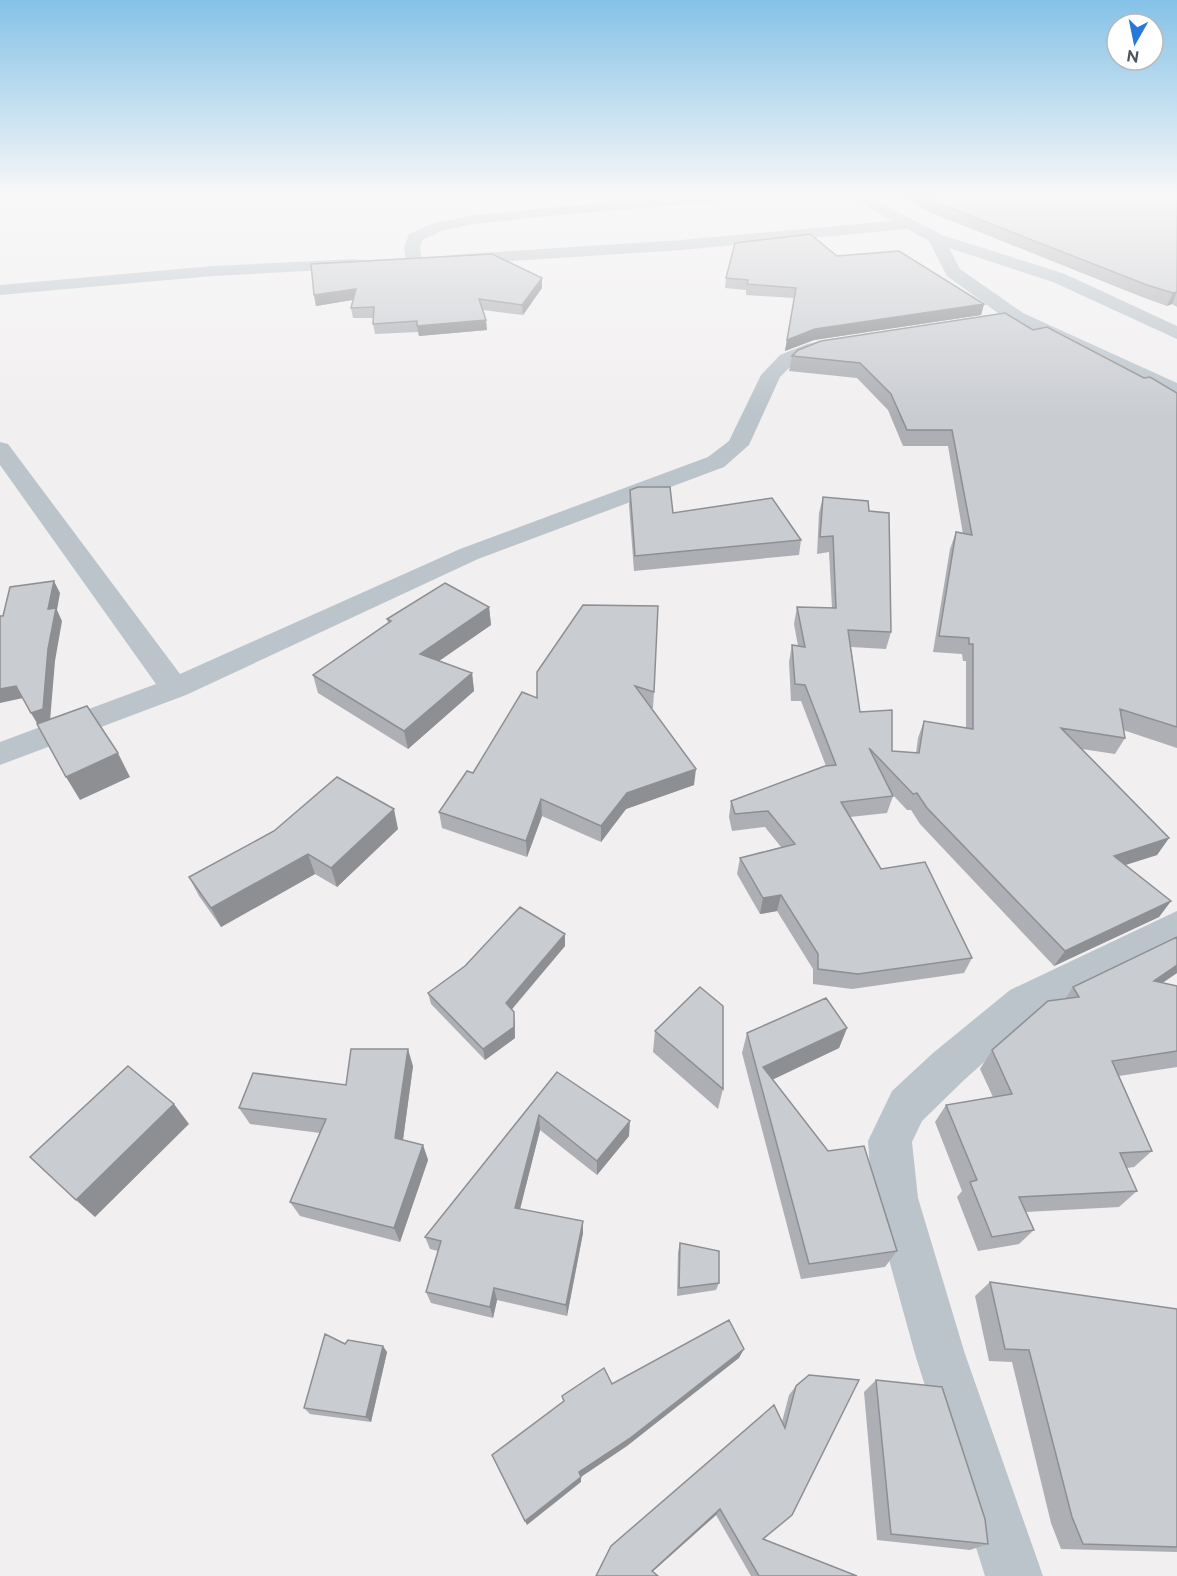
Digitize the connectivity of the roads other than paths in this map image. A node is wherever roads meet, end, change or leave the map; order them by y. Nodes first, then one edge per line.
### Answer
1 (260, 269) edge
2 (951, 269) edge
3 (1030, 269) edge
4 (0, 290) edge
5 (1016, 317) junction
6 (982, 322) edge
7 (1175, 330) edge
8 (859, 341) edge
9 (1177, 391) edge
10 (0, 449) edge
11 (175, 688) junction
12 (0, 754) edge
13 (1177, 927) edge
14 (1014, 1576) edge

1 - 4 street
2 - 5 street
3 - 7 street
5 - 6 street
5 - 9 street
8 - 11 street
10 - 11 street
11 - 12 street
13 - 14 street

